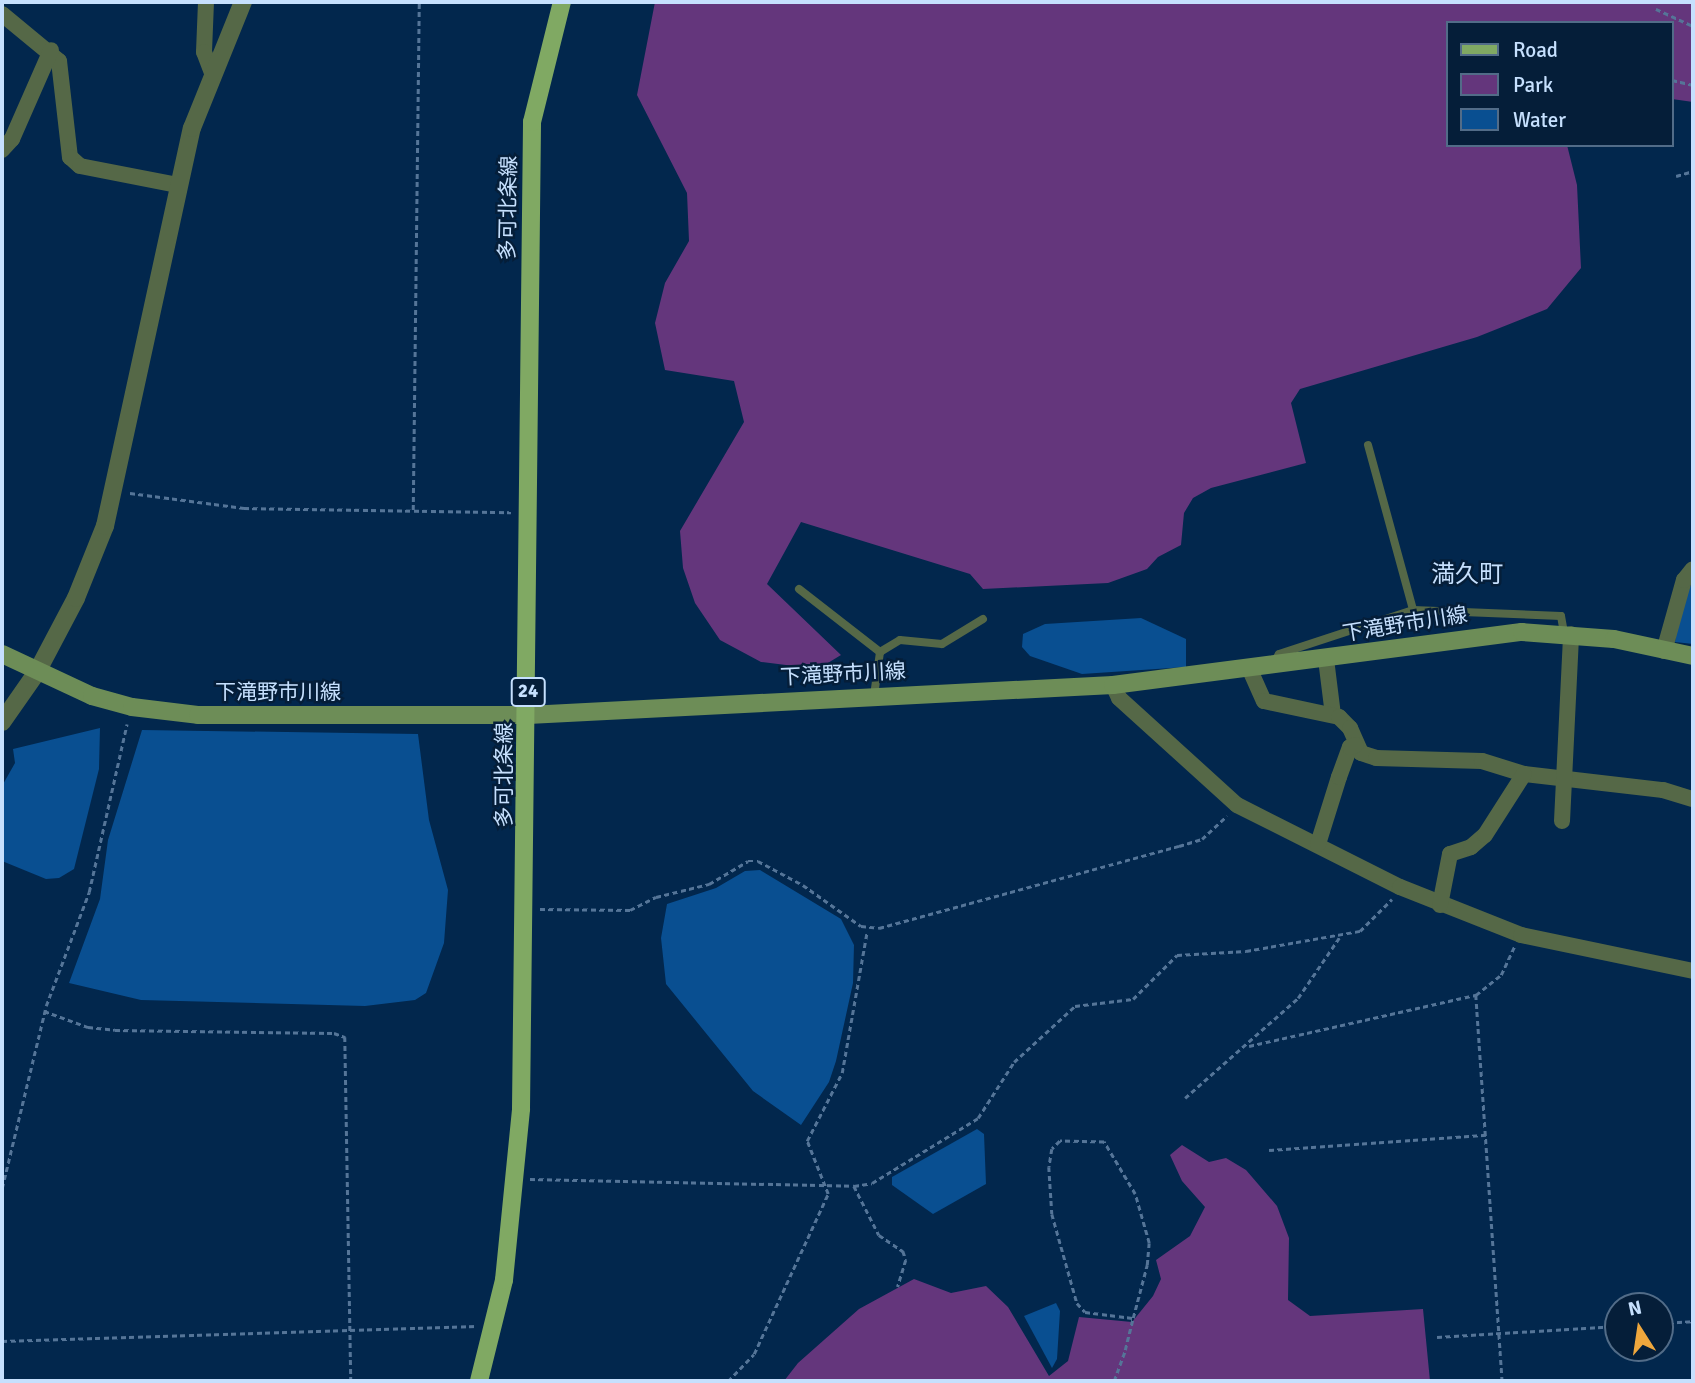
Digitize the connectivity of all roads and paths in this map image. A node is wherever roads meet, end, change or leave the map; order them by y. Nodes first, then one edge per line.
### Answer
1 (206, 2) edge
2 (243, 2) edge
3 (419, 2) edge
4 (562, 2) edge
5 (1656, 9) dead end
6 (2, 14) edge
7 (1693, 26) edge
8 (51, 50) junction
9 (213, 75) junction
10 (1674, 80) edge
11 (1693, 85) edge
12 (2, 150) edge
13 (1693, 171) edge
14 (1676, 176) dead end
15 (178, 185) junction
16 (1368, 445) dead end
17 (117, 491) junction
18 (413, 510) junction
19 (529, 512) junction
20 (1693, 569) edge
21 (799, 589) dead end
22 (1413, 610) junction
23 (983, 619) dead end
24 (1567, 633) junction
25 (1664, 651) junction
26 (880, 652) junction
27 (2, 654) edge
28 (1693, 656) edge
29 (1326, 659) junction
30 (1270, 668) junction
31 (1250, 670) junction
32 (37, 672) junction
33 (1113, 685) junction
34 (874, 696) junction
35 (132, 707) junction
36 (528, 715) junction
37 (1333, 715) junction
38 (2, 722) edge
39 (1356, 745) junction
40 (1524, 774) junction
41 (1565, 779) junction
42 (1693, 799) edge
43 (1237, 805) junction
44 (1562, 821) dead end
45 (1318, 844) junction
46 (1400, 887) junction
47 (1440, 905) junction
48 (526, 908) junction
49 (867, 930) junction
50 (1521, 936) junction
51 (1339, 938) junction
52 (1693, 971) edge
53 (1476, 995) junction
54 (44, 1011) junction
55 (1249, 1046) junction
56 (1185, 1098) dead end
57 (1487, 1135) junction
58 (1269, 1150) dead end
59 (517, 1178) junction
60 (827, 1184) junction
61 (854, 1186) junction
62 (2, 1188) edge
63 (898, 1287) dead end
64 (1133, 1318) junction
65 (1693, 1321) edge
66 (1674, 1322) edge
67 (494, 1326) junction
68 (1604, 1327) edge
69 (350, 1331) junction
70 (1498, 1334) junction
71 (1437, 1338) dead end
72 (2, 1342) edge
73 (351, 1381) edge
74 (479, 1381) edge
75 (728, 1381) edge
76 (1114, 1381) edge
77 (1502, 1381) edge

1 - 9 street
2 - 9 street
3 - 18 path
4 - 19 main road, 多可北条線 / 24
5 - 7 path
6 - 8 street
8 - 12 street
8 - 15 street
9 - 15 street
10 - 11 path
13 - 14 path
15 - 17 street
16 - 22 lane
17 - 18 path
17 - 32 street
18 - 19 path
19 - 36 main road, 多可北条線 / 24
20 - 25 street
21 - 26 lane
22 - 24 lane
22 - 30 lane
23 - 26 lane
24 - 25 main road, 下滝野市川線
24 - 29 main road, 下滝野市川線
24 - 41 street
25 - 28 main road, 下滝野市川線
26 - 34 lane
27 - 32 main road, 下滝野市川線
29 - 30 main road, 下滝野市川線
29 - 37 street
30 - 31 main road, 下滝野市川線
31 - 33 main road, 下滝野市川線
31 - 37 street
32 - 35 main road, 下滝野市川線
32 - 38 street
33 - 34 main road, 下滝野市川線
33 - 43 street
34 - 36 main road, 下滝野市川線
35 - 36 main road, 下滝野市川線
35 - 54 path
36 - 48 main road, 多可北条線 / 24
37 - 39 street
39 - 40 street
39 - 45 street
40 - 41 street
40 - 47 street
41 - 42 street
41 - 44 street
43 - 45 street
43 - 49 path
45 - 46 street
46 - 47 street
46 - 51 path
47 - 50 street
48 - 49 path
48 - 59 main road, 多可北条線 / 24
49 - 60 path
50 - 52 street
50 - 53 path
51 - 55 path
51 - 61 path
53 - 55 path
53 - 57 path
54 - 62 path
54 - 69 path
55 - 56 path
57 - 58 path
57 - 70 path
59 - 60 path
59 - 67 main road, 多可北条線 / 24
60 - 61 path
60 - 75 path
61 - 63 path
64 - 64 path
64 - 76 path
65 - 66 path
67 - 69 path
67 - 74 main road, 多可北条線 / 24
68 - 70 path
69 - 72 path
69 - 73 path
70 - 71 path
70 - 77 path

